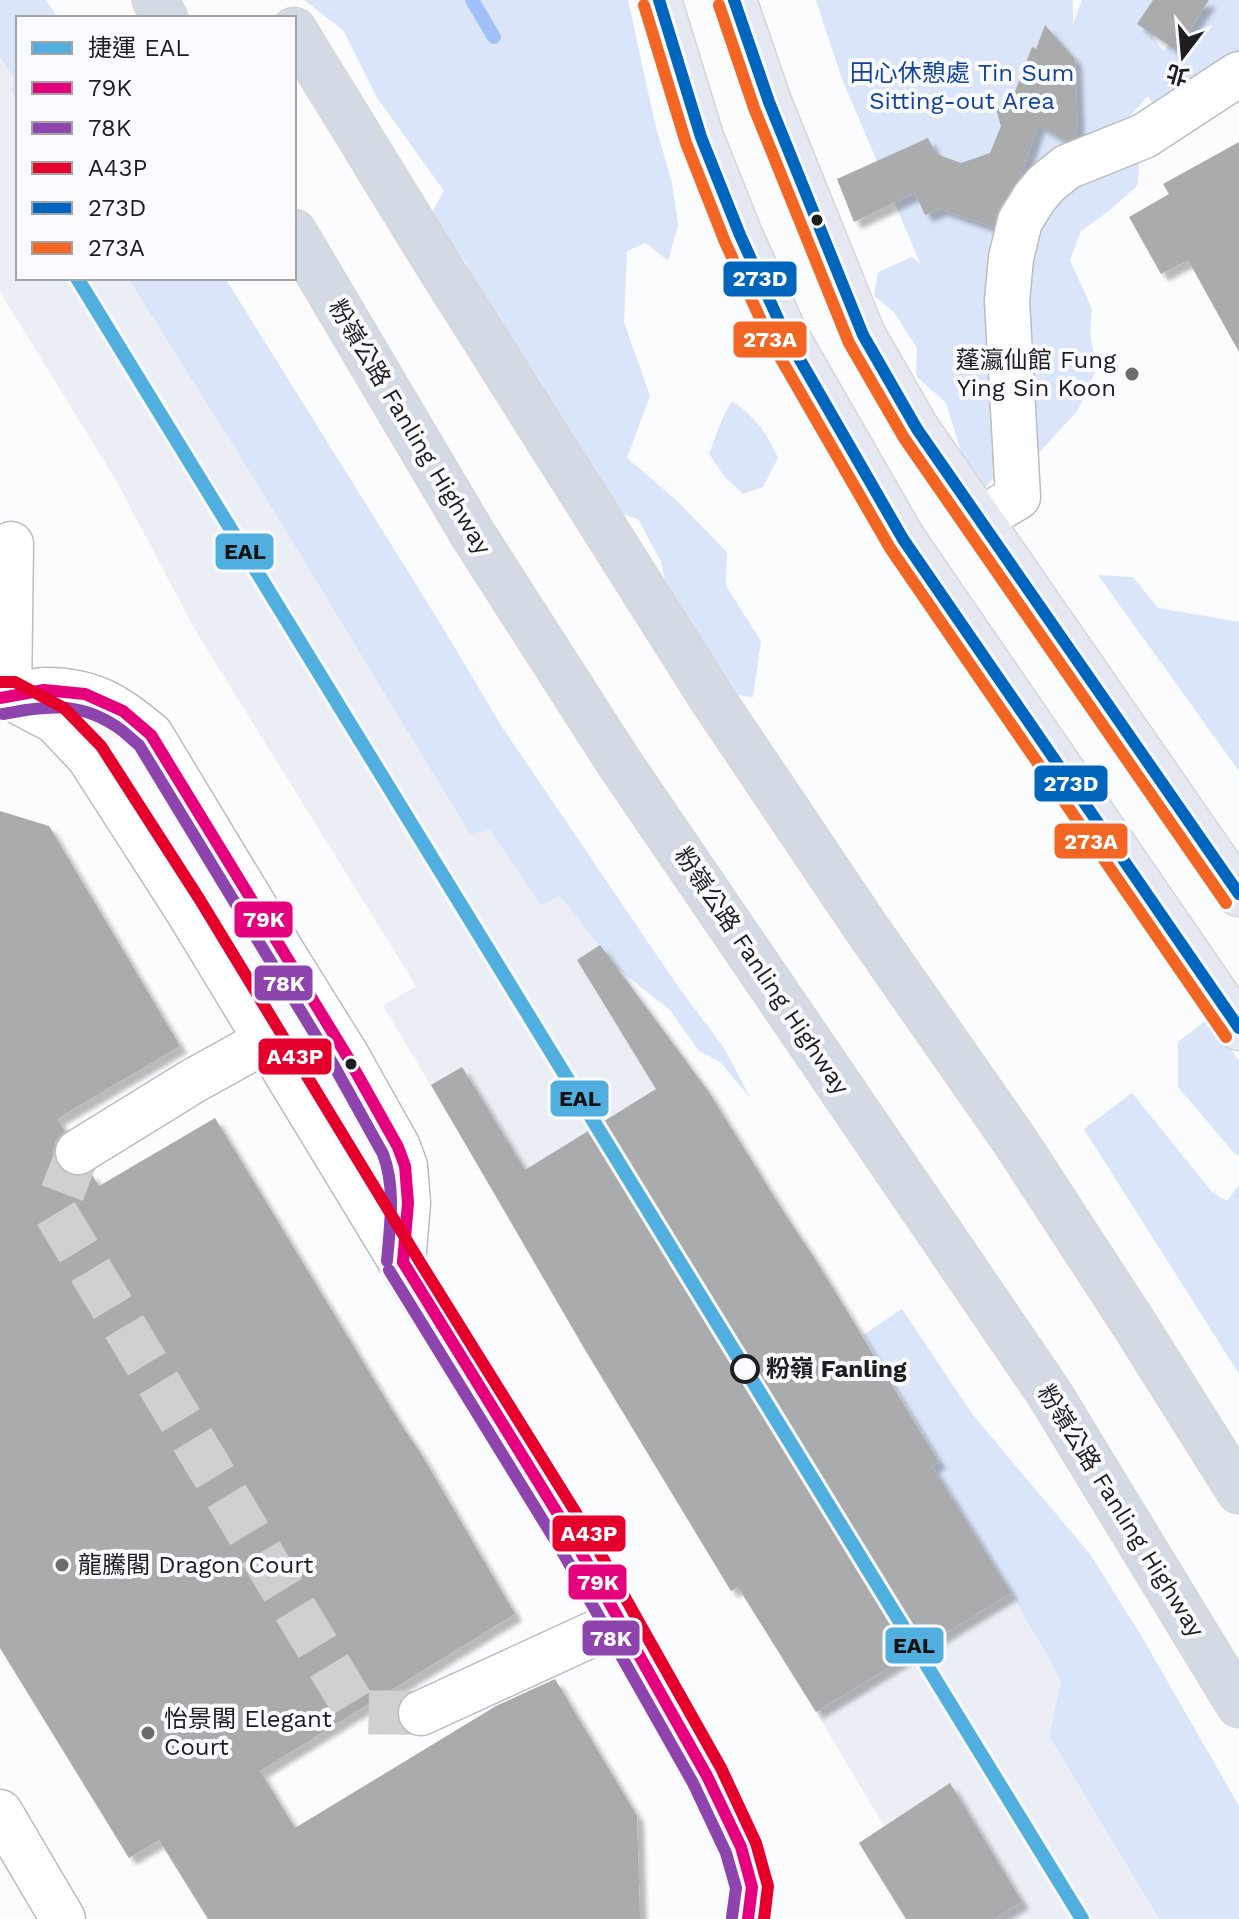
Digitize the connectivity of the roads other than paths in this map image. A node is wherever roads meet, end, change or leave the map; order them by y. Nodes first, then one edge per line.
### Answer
1 (659, 0) edge
2 (734, 0) edge
3 (296, 33) edge
4 (1239, 74) edge
5 (296, 235) edge
6 (979, 520) junction
7 (11, 544) dead end
8 (4, 698) edge
9 (1239, 894) edge
10 (1239, 1028) edge
11 (267, 1040) junction
12 (78, 1152) tunnel mouth
13 (403, 1262) junction
14 (1239, 1491) edge
15 (619, 1622) junction
16 (1239, 1705) edge
17 (421, 1713) tunnel mouth
18 (0, 1812) edge
19 (63, 1919) edge
20 (748, 1919) edge

1 - 10 main road
2 - 6 main road
3 - 14 highway
4 - 6 street
5 - 16 highway, 粉嶺公路 Fanling Highway
6 - 9 main road
7 - 8 street
8 - 11 street
8 - 13 street
11 - 12 street
11 - 13 street
13 - 15 street
15 - 17 street
15 - 20 street
18 - 19 street

